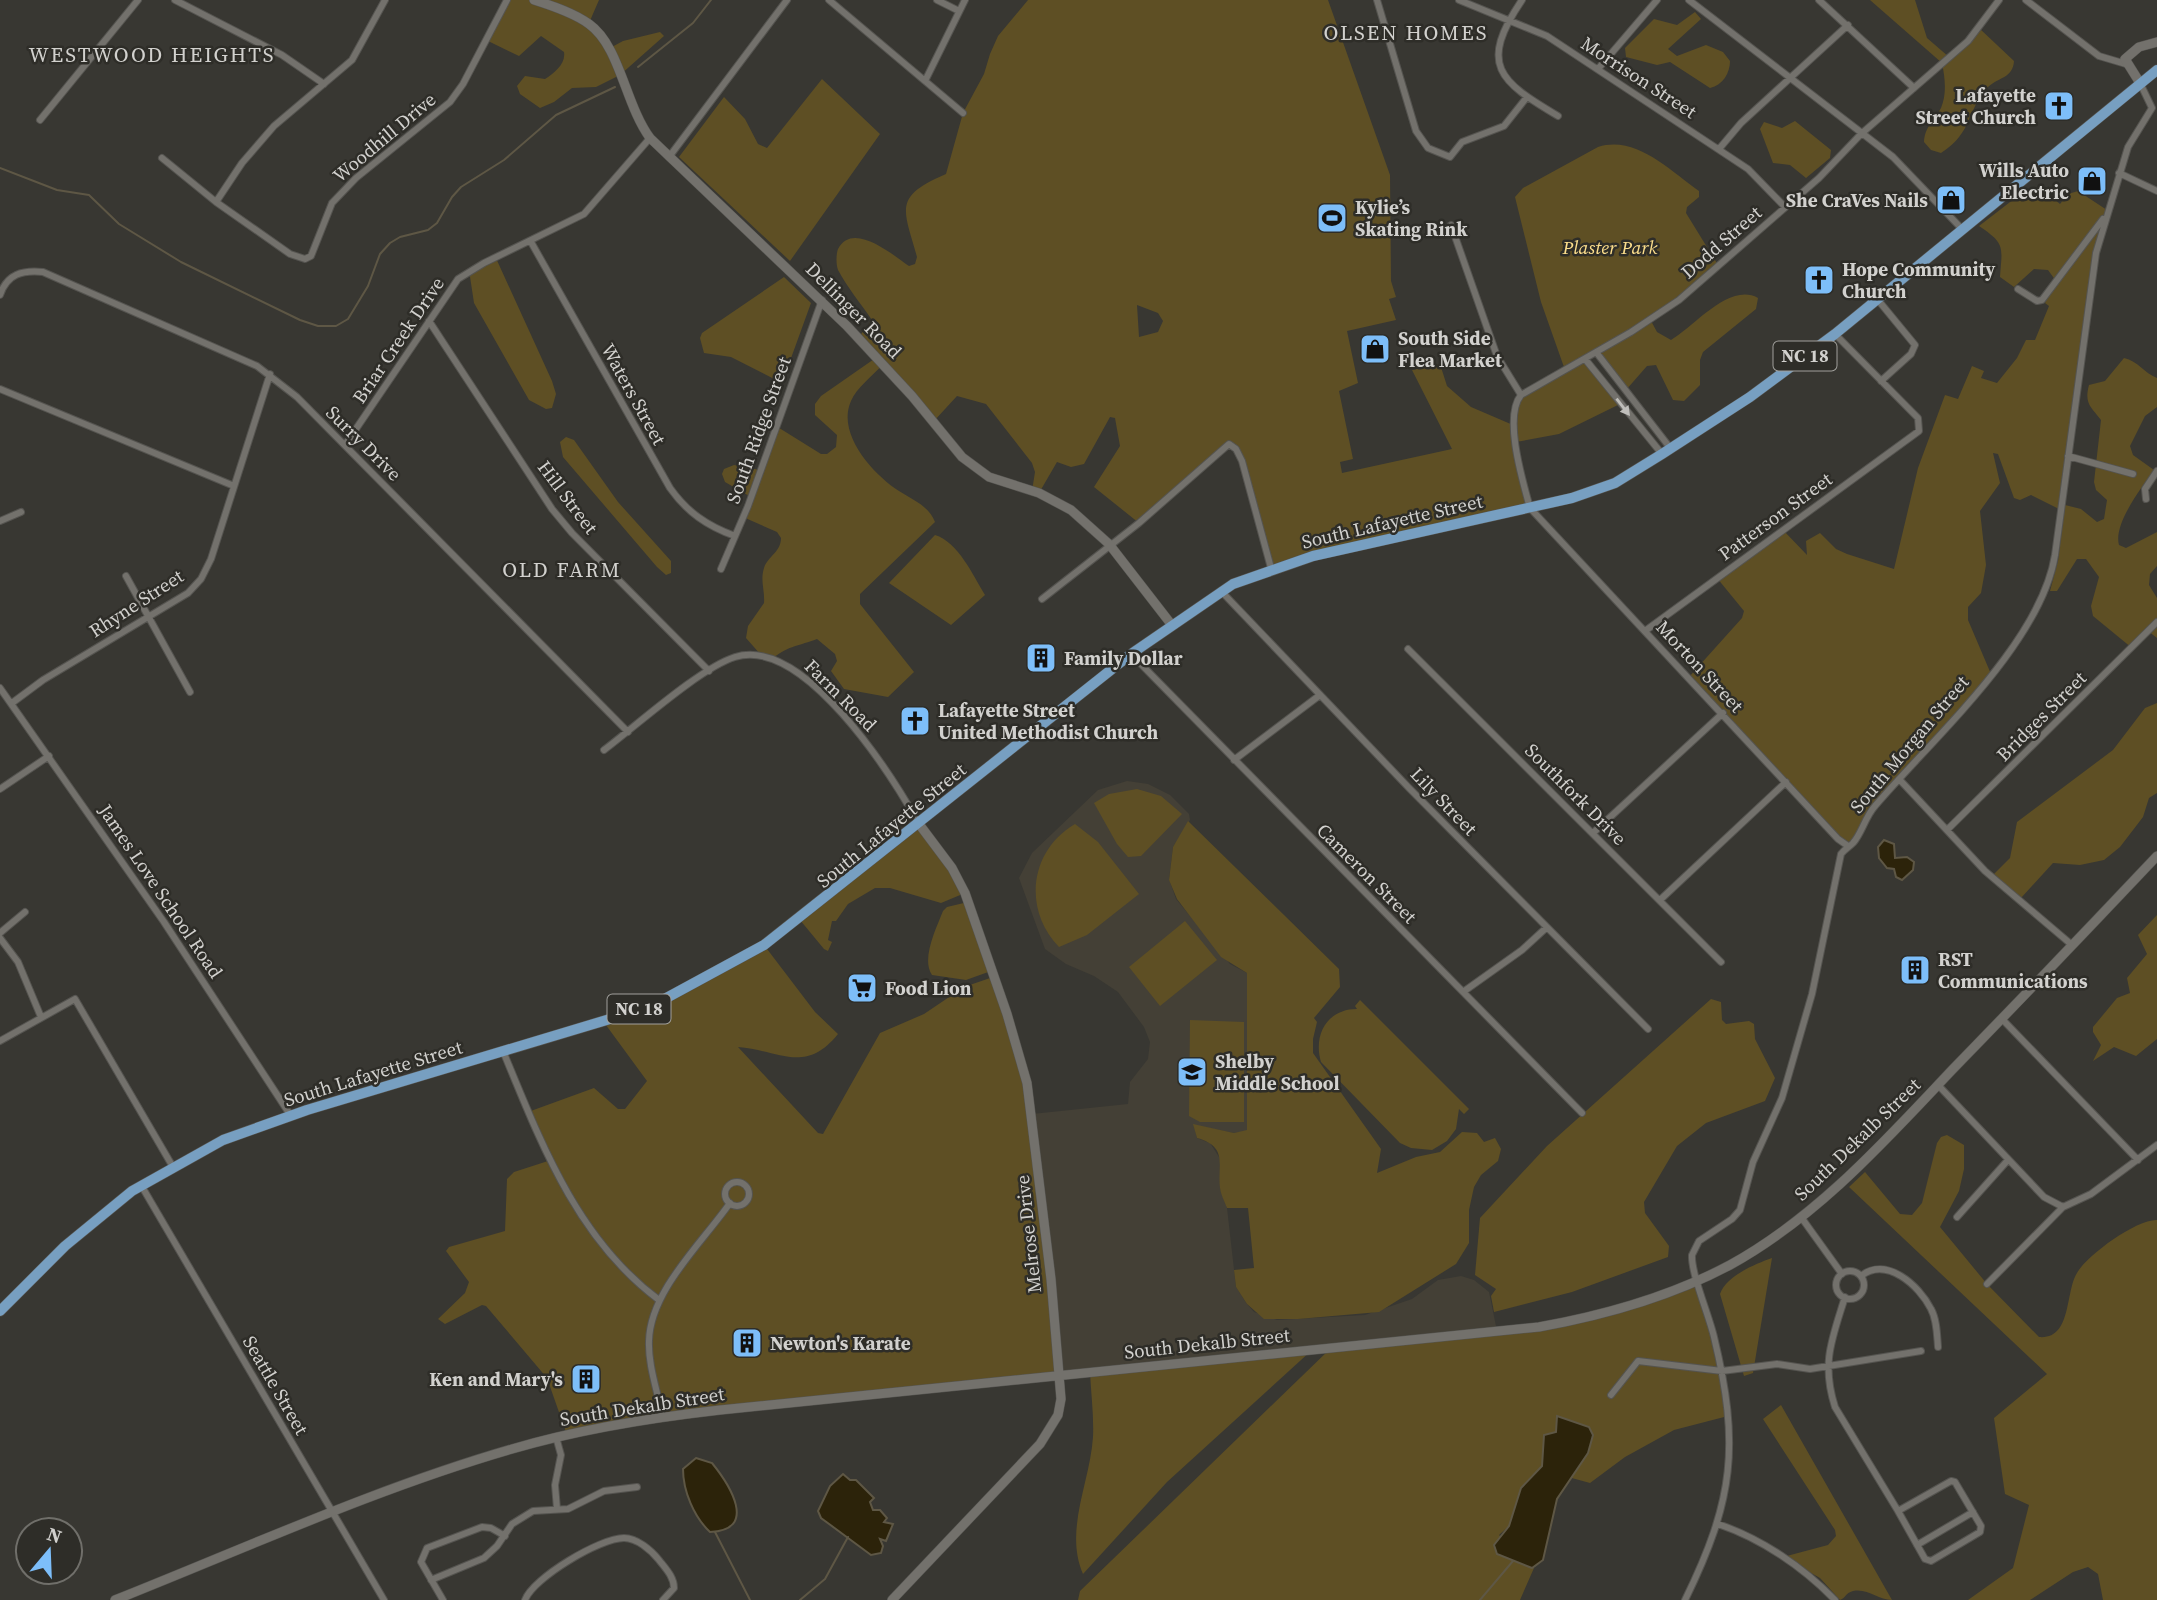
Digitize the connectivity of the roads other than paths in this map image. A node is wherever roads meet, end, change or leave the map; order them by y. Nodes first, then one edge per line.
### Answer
1 (138, 0) edge
2 (175, 0) edge
3 (385, 0) edge
4 (507, 0) edge
5 (534, 0) edge
6 (787, 0) edge
7 (829, 0) edge
8 (937, 0) edge
9 (965, 0) edge
10 (1377, 0) edge
11 (1459, 0) edge
12 (1522, 0) edge
13 (1657, 0) edge
14 (1689, 0) edge
15 (1819, 0) edge
16 (1999, 0) edge
17 (2026, 0) edge
18 (959, 11) junction
19 (1511, 19) junction
20 (1848, 25) junction
21 (2157, 42) edge
22 (2126, 64) junction
23 (1598, 69) junction
24 (2157, 70) edge
25 (1788, 79) junction
26 (925, 81) junction
27 (2140, 83) junction
28 (324, 84) junction
29 (1914, 88) junction
30 (1527, 97) junction
31 (963, 113) dead end
32 (1558, 116) dead end
33 (40, 120) dead end
34 (1861, 134) junction
35 (650, 138) junction
36 (1719, 149) junction
37 (669, 157) junction
38 (162, 158) dead end
39 (2119, 173) junction
40 (2157, 191) edge
41 (216, 202) junction
42 (1786, 207) junction
43 (2104, 218) junction
44 (1451, 225) dead end
45 (1962, 229) junction
46 (531, 242) junction
47 (2018, 289) dead end
48 (0, 295) edge
49 (822, 300) junction
50 (1878, 300) junction
51 (429, 321) junction
52 (1836, 334) junction
53 (1596, 352) junction
54 (1585, 359) junction
55 (270, 374) junction
56 (1881, 381) junction
57 (0, 388) edge
58 (1521, 395) junction
59 (345, 446) junction
60 (1666, 452) junction
61 (2068, 456) junction
62 (2157, 471) edge
63 (2133, 474) dead end
64 (234, 486) junction
65 (2146, 499) dead end
66 (1530, 508) junction
67 (21, 512) dead end
68 (0, 521) edge
69 (735, 536) junction
70 (1110, 545) junction
71 (1271, 568) junction
72 (721, 569) dead end
73 (126, 576) dead end
74 (1221, 591) junction
75 (1042, 599) dead end
76 (148, 617) junction
77 (2157, 622) edge
78 (1171, 624) junction
79 (1645, 631) junction
80 (1408, 649) dead end
81 (1131, 654) junction
82 (709, 671) junction
83 (0, 688) edge
84 (190, 692) dead end
85 (1320, 695) junction
86 (12, 703) junction
87 (1723, 713) junction
88 (628, 732) junction
89 (604, 750) dead end
90 (49, 756) junction
91 (1234, 760) junction
92 (1899, 779) junction
93 (1786, 782) junction
94 (0, 789) edge
95 (919, 824) junction
96 (1947, 830) junction
97 (1593, 833) junction
98 (1848, 846) junction
99 (2157, 856) edge
100 (1660, 900) junction
101 (25, 912) dead end
102 (1546, 928) junction
103 (0, 935) edge
104 (2072, 945) junction
105 (1721, 962) dead end
106 (1463, 992) junction
107 (40, 1017) junction
108 (2002, 1019) junction
109 (1648, 1029) dead end
110 (0, 1041) edge
111 (503, 1051) junction
112 (1938, 1085) junction
113 (1582, 1113) dead end
114 (291, 1116) junction
115 (2157, 1145) edge
116 (2008, 1160) junction
117 (2138, 1160) junction
118 (173, 1167) junction
119 (141, 1185) junction
120 (730, 1203) dead end
121 (2063, 1207) junction
122 (1801, 1217) junction
123 (1957, 1217) dead end
124 (1842, 1274) junction
125 (1861, 1276) junction
126 (1698, 1281) junction
127 (1987, 1284) dead end
128 (1844, 1297) junction
129 (659, 1300) junction
130 (0, 1311) edge
131 (1938, 1347) dead end
132 (1921, 1351) dead end
133 (1826, 1367) junction
134 (1722, 1371) junction
135 (1060, 1376) junction
136 (1611, 1395) dead end
137 (662, 1416) junction
138 (556, 1437) junction
139 (637, 1487) dead end
140 (557, 1509) junction
141 (1898, 1511) junction
142 (1973, 1511) junction
143 (333, 1514) junction
144 (1718, 1524) junction
145 (505, 1536) junction
146 (1917, 1545) junction
147 (431, 1580) junction
148 (116, 1600) edge
149 (384, 1600) edge
150 (443, 1600) edge
151 (525, 1600) edge
152 (663, 1600) edge
153 (892, 1600) edge
154 (1685, 1600) edge
155 (1835, 1600) edge

1 - 33 street
2 - 28 street
3 - 28 street
4 - 41 street, Woodhill Drive
5 - 35 main road, Dellinger Road
6 - 37 street
7 - 26 street
8 - 18 street
9 - 18 street
10 - 30 street
11 - 19 street, Morrison Street
12 - 19 street
13 - 23 street
14 - 25 street
15 - 20 street
16 - 29 street, Dodd Street
17 - 22 street
18 - 26 street
19 - 23 street, Morrison Street
19 - 30 street
20 - 25 street
20 - 29 street
21 - 22 main road
22 - 27 main road, South Morgan Street
23 - 36 street, Morrison Street
24 - 27 main road, South Lafayette Street / NC 18
25 - 34 street
25 - 36 street
26 - 31 street
27 - 39 street, South Morgan Street
27 - 45 main road, South Lafayette Street / NC 18
28 - 41 street
29 - 34 street, Dodd Street
30 - 32 street
34 - 42 street, Dodd Street
34 - 45 street
35 - 37 main road, Dellinger Road
35 - 46 street, Briar Creek Drive
36 - 42 street, Morrison Street
37 - 49 main road, Dellinger Road
38 - 41 street
39 - 40 street
39 - 43 street, South Morgan Street
42 - 53 street, Dodd Street
43 - 47 street
43 - 61 street, South Morgan Street
44 - 58 street
45 - 50 main road, South Lafayette Street / NC 18
46 - 51 street, Briar Creek Drive
46 - 69 street, Waters Street
48 - 55 street, Surry Drive
49 - 69 street, South Ridge Street
49 - 70 main road, Dellinger Road
50 - 52 main road, South Lafayette Street / NC 18
50 - 56 street
51 - 59 street, Briar Creek Drive
51 - 82 street, Hill Street
52 - 56 street
52 - 60 main road, South Lafayette Street / NC 18
53 - 54 street, Dodd Street
53 - 60 street
54 - 58 street, Dodd Street
54 -> 60 street
55 - 59 street, Surry Drive
55 - 64 street, Rhyne Street
56 - 79 street, Patterson Street
57 - 64 street
58 - 66 street
59 - 88 street, Surry Drive
60 - 66 main road, South Lafayette Street / NC 18
61 - 63 street
61 - 92 street, South Morgan Street
62 - 65 street
64 - 76 street, Rhyne Street
66 - 71 main road, South Lafayette Street / NC 18
66 - 79 street, Morton Street
67 - 68 street
69 - 72 street, South Ridge Street
70 - 71 street
70 - 75 street
70 - 78 main road, Dellinger Road
71 - 74 main road, South Lafayette Street / NC 18
73 - 76 street
74 - 78 main road, South Lafayette Street / NC 18
74 - 85 street, Lily Street
76 - 84 street
76 - 86 street, Rhyne Street
77 - 96 street, Bridges Street
78 - 81 main road, South Lafayette Street / NC 18
79 - 87 street, Morton Street
80 - 97 street, Southfork Drive
81 - 91 street, Cameron Street
81 - 95 main road, South Lafayette Street / NC 18
82 - 88 street, Farm Road
82 - 95 street, Farm Road
83 - 86 street, James Love School Road
85 - 91 street
85 - 102 street, Lily Street
86 - 90 street, James Love School Road
87 - 93 street, Morton Street
87 - 97 street
88 - 89 street, Farm Road
90 - 94 street
90 - 114 street, James Love School Road
91 - 106 street, Cameron Street
92 - 96 street
92 - 98 street, South Morgan Street
93 - 98 street, Morton Street
93 - 100 street
95 - 111 main road, South Lafayette Street / NC 18
95 - 135 main road, Melrose Drive
96 - 104 street
97 - 100 street, Southfork Drive
98 - 126 street, South Morgan Street
99 - 104 main road, South Dekalb Street
100 - 105 street, Southfork Drive
101 - 103 street
102 - 106 street
102 - 109 street, Lily Street
103 - 107 street
104 - 108 main road, South Dekalb Street
106 - 113 street, Cameron Street
107 - 110 street
107 - 118 street
108 - 112 main road, South Dekalb Street
108 - 117 street
111 - 114 main road, South Lafayette Street / NC 18
111 - 129 street
112 - 116 street
112 - 122 main road, South Dekalb Street
114 - 118 main road, South Lafayette Street / NC 18
115 - 117 street
116 - 121 street
116 - 123 street
117 - 121 street
118 - 119 main road, South Lafayette Street / NC 18
119 - 130 main road, South Lafayette Street / NC 18
119 - 143 street, Seattle Street
120 - 129 street
121 - 127 street
122 - 124 street
122 - 126 main road, South Dekalb Street
124 - 125 street
124 - 128 street
125 - 128 street
125 - 131 street
126 - 134 street, South Morgan Street
126 - 135 main road, South Dekalb Street
128 - 133 street
129 - 137 street
132 - 133 street
133 - 134 street
133 - 141 street
134 - 136 street
134 - 144 street, South Morgan Street
135 - 137 main road, South Dekalb Street
135 - 153 main road, Melrose Drive
137 - 138 main road, South Dekalb Street
138 - 140 street
138 - 143 main road, South Dekalb Street
139 - 140 street
140 - 145 street
141 - 142 street
141 - 146 street
142 - 146 street
142 - 146 street
143 - 148 main road, South Dekalb Street
143 - 149 street, Seattle Street
144 - 154 street, South Morgan Street
144 - 155 street
145 - 147 street
145 - 147 street
147 - 150 street
151 - 152 street

